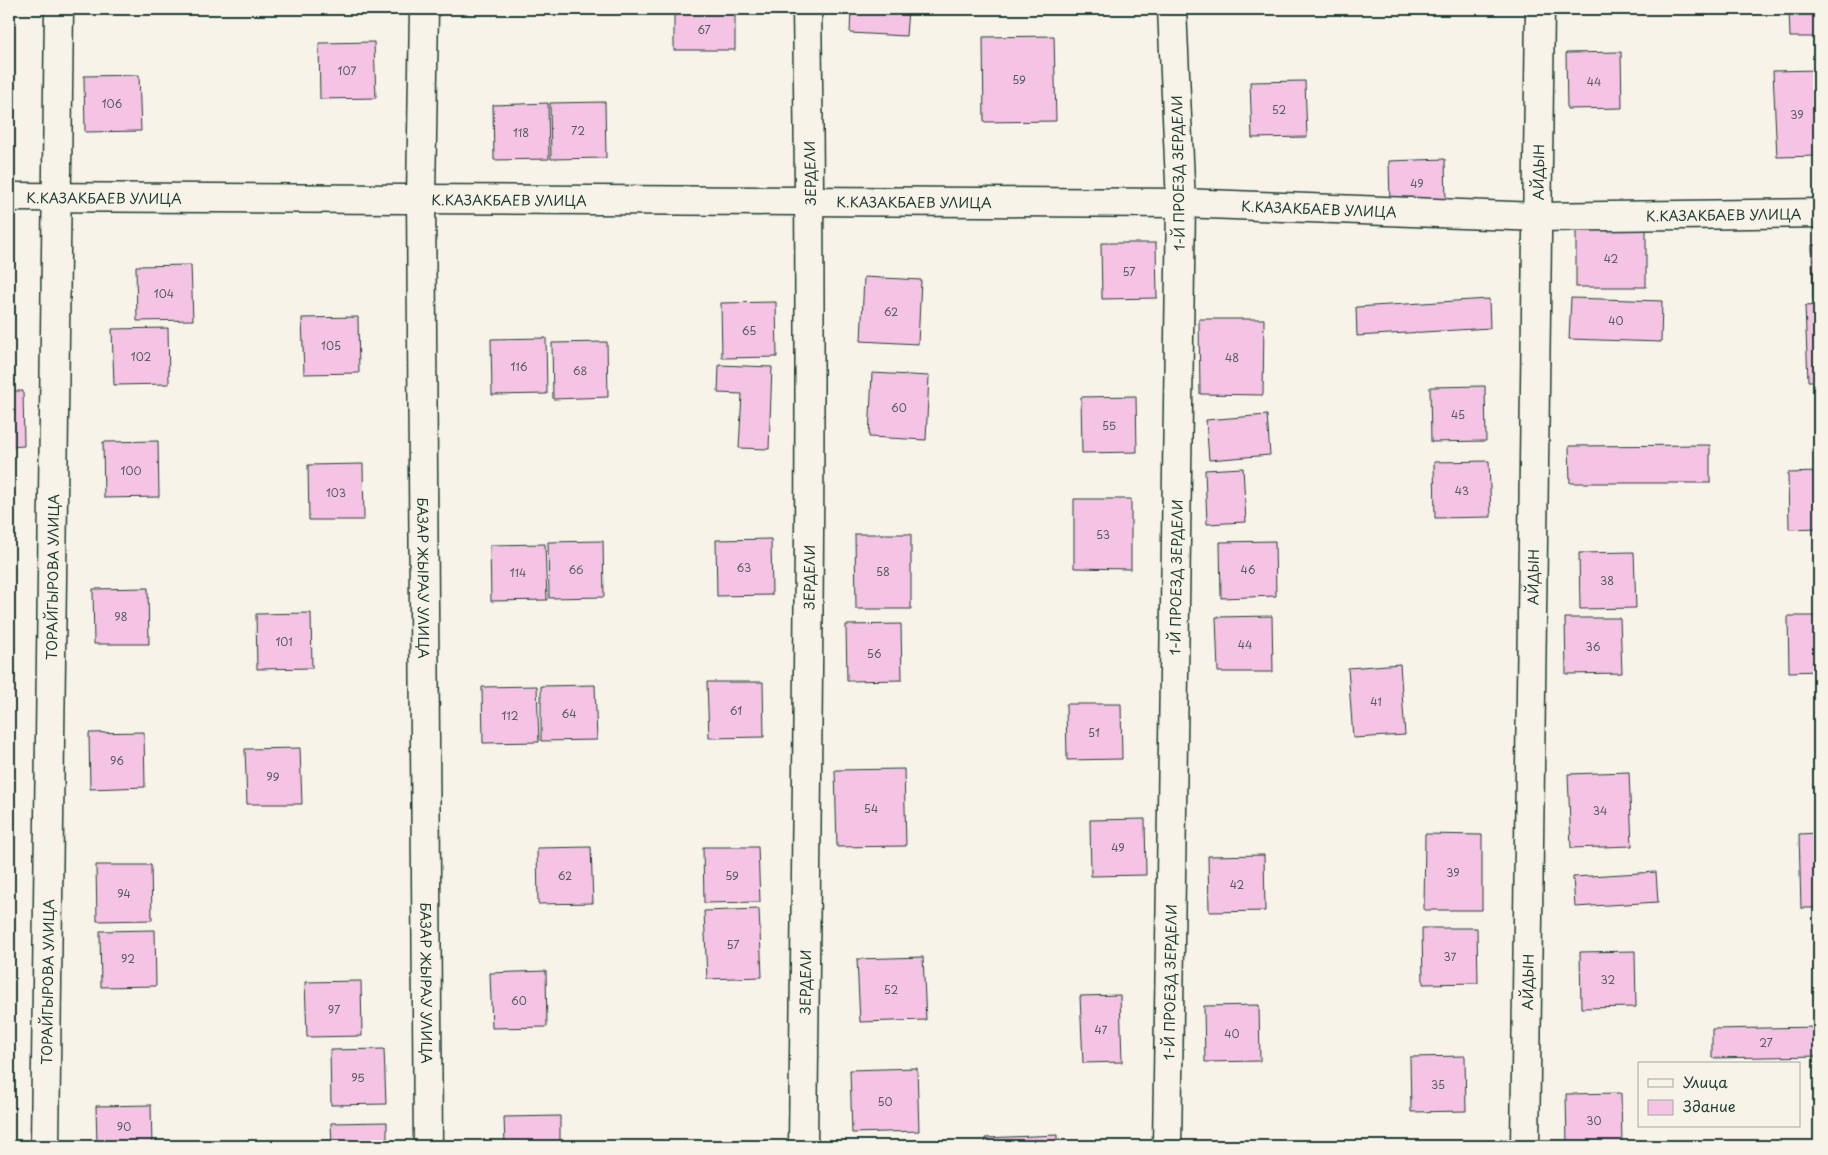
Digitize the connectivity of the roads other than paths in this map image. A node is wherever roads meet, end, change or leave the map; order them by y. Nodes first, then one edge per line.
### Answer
1 (59, 9) edge
2 (424, 9) edge
3 (807, 9) edge
4 (1172, 9) edge
5 (1540, 9) edge
6 (56, 196) junction
7 (9, 197) edge
8 (421, 198) junction
9 (810, 201) junction
10 (1181, 203) junction
11 (1819, 214) edge
12 (1536, 217) junction
13 (45, 1146) edge
14 (428, 1146) edge
15 (803, 1146) edge
16 (1167, 1146) edge
17 (1525, 1146) edge

1 - 6 street, ТОРАЙГЫРОВА УЛИЦА
2 - 8 street, БАЗАР ЖЫРАУ УЛИЦА
3 - 9 street, ЗЕРДЕЛИ
4 - 10 street, 1-Й ПРОЕЗД ЗЕРДЕЛИ
5 - 12 street, АЙДЫН
6 - 7 street, К.КАЗАКБАЕВ УЛИЦА
6 - 8 street, К.КАЗАКБАЕВ УЛИЦА
6 - 13 street, ТОРАЙГЫРОВА УЛИЦА
8 - 9 street, К.КАЗАКБАЕВ УЛИЦА
8 - 14 street, БАЗАР ЖЫРАУ УЛИЦА
9 - 10 street, К.КАЗАКБАЕВ УЛИЦА
9 - 15 street, ЗЕРДЕЛИ
10 - 12 street, К.КАЗАКБАЕВ УЛИЦА
10 - 16 street, 1-Й ПРОЕЗД ЗЕРДЕЛИ
11 - 12 street, К.КАЗАКБАЕВ УЛИЦА
12 - 17 street, АЙДЫН

